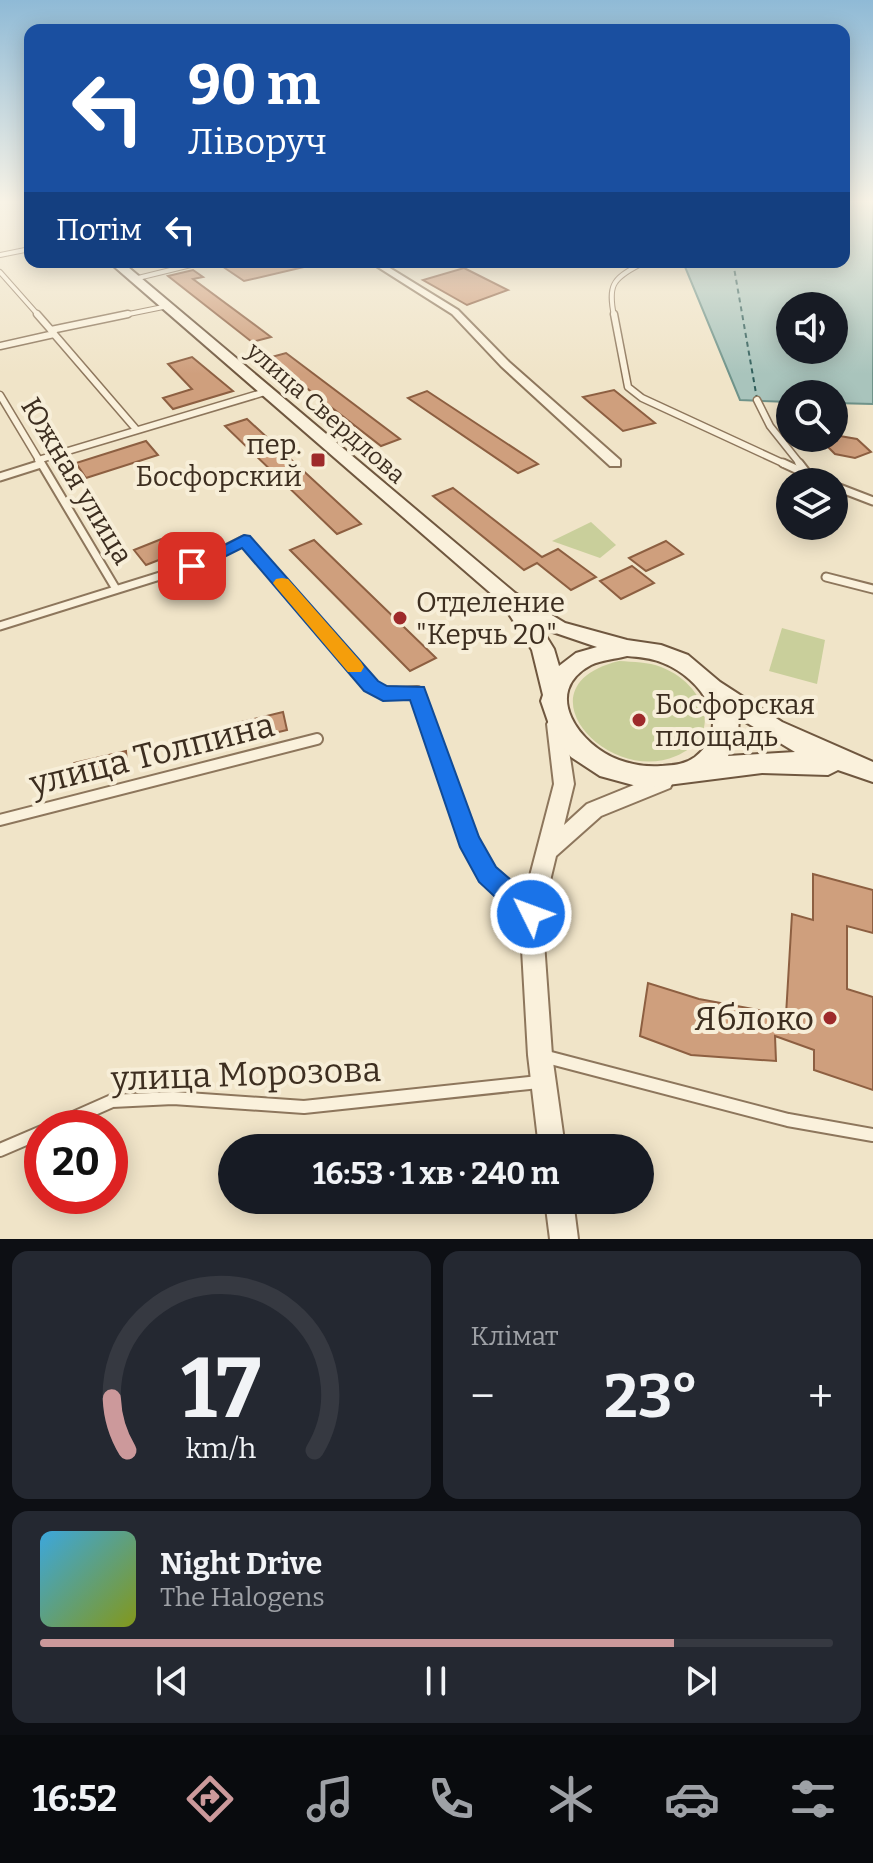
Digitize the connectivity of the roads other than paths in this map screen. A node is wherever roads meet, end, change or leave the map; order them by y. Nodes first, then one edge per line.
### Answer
1 (122, 268) edge
2 (179, 268) edge
3 (384, 268) edge
4 (633, 268) edge
5 (0, 272) edge
6 (134, 279) junction
7 (168, 306) junction
8 (53, 332) junction
9 (0, 346) edge
10 (265, 392) junction
11 (0, 395) edge
12 (757, 400) dead end
13 (135, 428) junction
14 (39, 462) junction
15 (615, 463) dead end
16 (792, 468) edge
17 (803, 468) edge
18 (0, 477) edge
19 (848, 491) edge
20 (873, 501) edge
21 (826, 577) dead end
22 (116, 589) junction
23 (873, 589) edge
24 (507, 598) junction
25 (0, 626) edge
26 (627, 648) junction
27 (705, 679) junction
28 (554, 704) junction
29 (317, 739) dead end
30 (690, 772) junction
31 (872, 772) edge
32 (0, 820) edge
33 (547, 853) junction
34 (531, 914) junction
35 (540, 1055) junction
36 (544, 1081) junction
37 (92, 1110) edge
38 (550, 1134) edge
39 (873, 1135) edge
40 (24, 1140) edge
41 (0, 1150) edge
42 (561, 1214) edge
43 (564, 1239) edge

1 - 6 main road, улица Свердлова
2 - 6 lane
3 - 15 street
4 - 16 lane
5 - 8 lane
6 - 7 main road, улица Свердлова
7 - 8 lane
7 - 10 main road, улица Свердлова
8 - 9 lane
8 - 13 lane
10 - 13 lane
10 - 24 main road, улица Свердлова
11 - 14 lane, Южная улица
12 - 17 lane
13 - 14 lane
14 - 18 lane
14 - 22 lane, Южная улица
19 - 20 lane
21 - 23 lane
22 - 25 lane
22 - 34 lane
24 - 26 main road
24 - 28 main road
26 - 27 main road
26 - 28 main road
27 - 30 main road
27 - 31 main road
28 - 30 main road
28 - 33 street
29 - 32 lane, улица Толпина
30 - 31 main road
30 - 33 street
33 - 34 street
34 - 35 street
35 - 36 street
35 - 39 lane
36 - 37 lane, улица Морозова
36 - 38 street
40 - 41 lane
42 - 43 street

